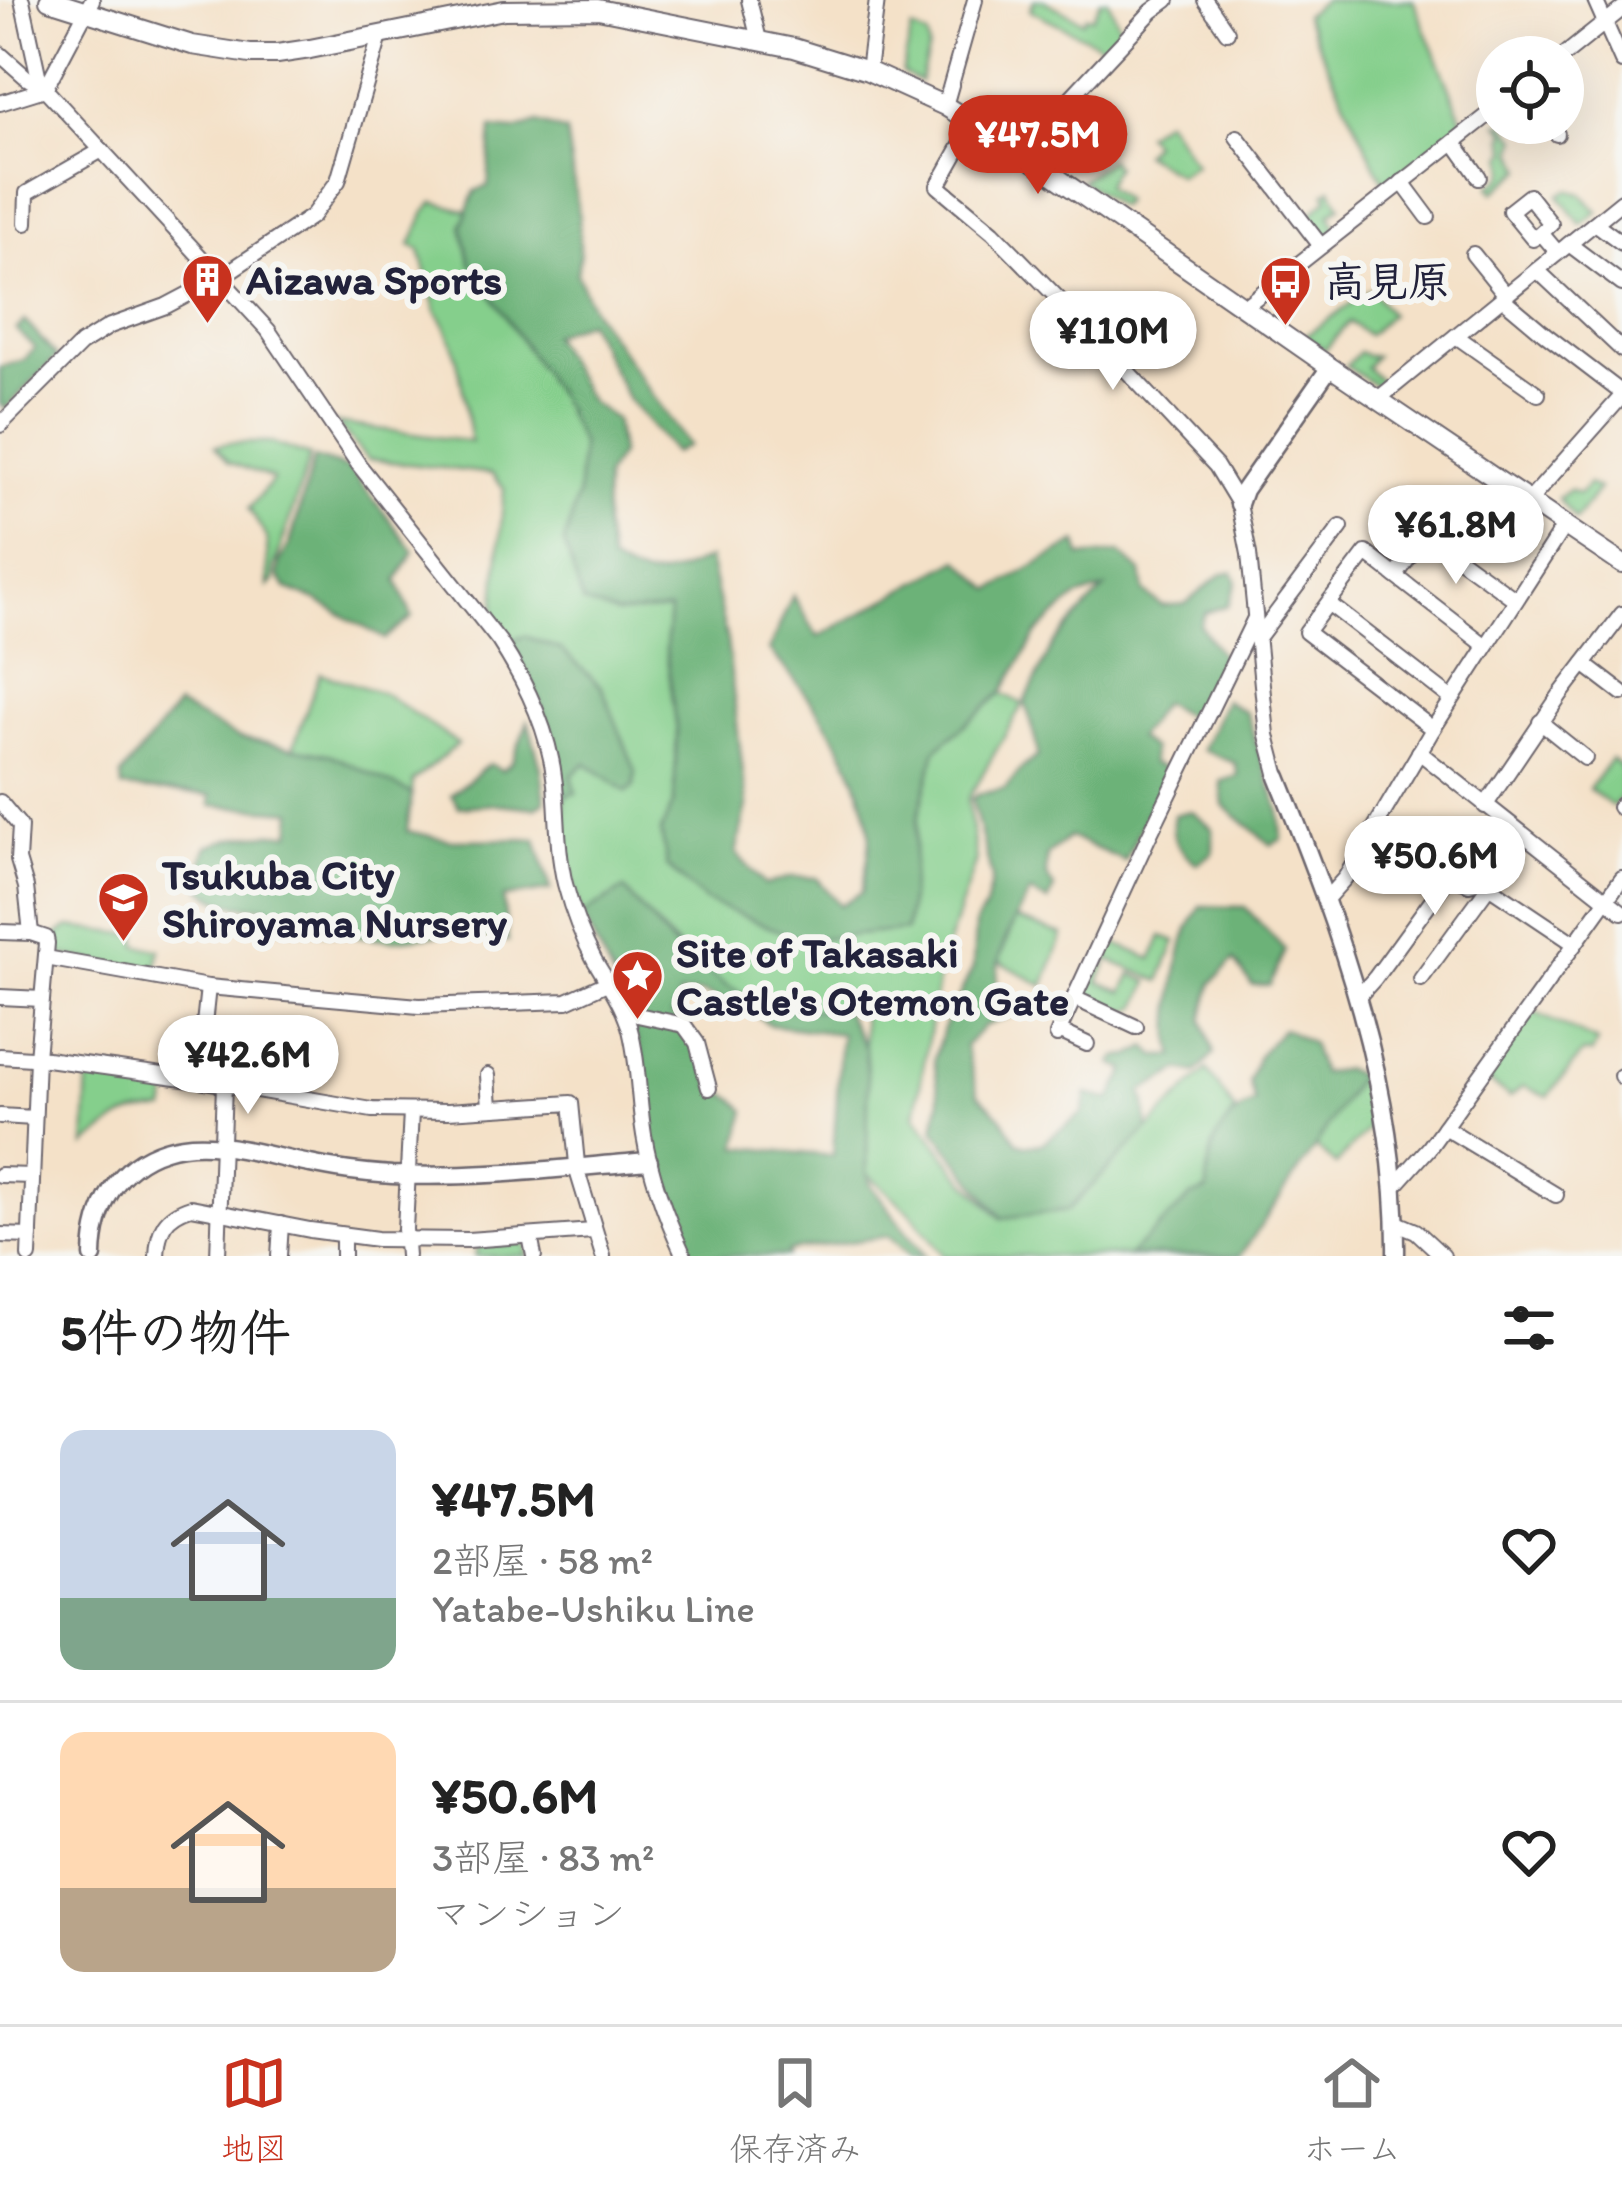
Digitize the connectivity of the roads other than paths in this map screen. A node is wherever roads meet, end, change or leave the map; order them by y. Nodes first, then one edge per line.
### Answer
1 (22, 0) edge
2 (49, 0) edge
3 (749, 0) edge
4 (877, 0) edge
5 (975, 0) edge
6 (1167, 0) edge
7 (1204, 0) edge
8 (1595, 0) edge
9 (89, 5) edge
10 (1150, 6) edge
11 (1622, 9) edge
12 (1606, 24) junction
13 (1227, 32) dead end
14 (380, 36) junction
15 (759, 40) junction
16 (1584, 40) edge
17 (0, 54) edge
18 (1622, 61) edge
19 (868, 71) junction
20 (45, 89) junction
21 (0, 103) edge
22 (945, 106) junction
23 (974, 122) junction
24 (1476, 125) edge
25 (1237, 136) dead end
26 (1454, 142) junction
27 (102, 150) junction
28 (1020, 152) junction
29 (1479, 177) dead end
30 (1402, 182) junction
31 (1622, 201) edge
32 (1428, 218) dead end
33 (26, 223) dead end
34 (1595, 223) junction
35 (1541, 233) dead end
36 (1622, 243) edge
37 (1321, 246) junction
38 (1563, 249) junction
39 (1473, 254) dead end
40 (1537, 270) junction
41 (221, 277) junction
42 (1622, 284) edge
43 (1504, 297) junction
44 (1244, 307) junction
45 (1456, 336) junction
46 (1622, 350) edge
47 (1330, 367) junction
48 (1538, 394) dead end
49 (1622, 394) edge
50 (1378, 399) junction
51 (0, 425) edge
52 (1528, 502) junction
53 (1239, 504) junction
54 (1564, 526) junction
55 (1341, 527) dead end
56 (1622, 564) edge
57 (1396, 576) junction
58 (1516, 599) junction
59 (1328, 603) junction
60 (1622, 614) edge
61 (1254, 620) junction
62 (1257, 639) junction
63 (1486, 646) junction
64 (1584, 664) junction
65 (1622, 693) edge
66 (1452, 699) junction
67 (1540, 722) junction
68 (1432, 729) junction
69 (1499, 751) dead end
70 (1419, 752) junction
71 (1585, 758) dead end
72 (1515, 764) junction
73 (1278, 776) joint
74 (0, 802) edge
75 (1485, 806) junction
76 (0, 859) edge
77 (18, 860) junction
78 (1622, 878) edge
79 (1489, 886) junction
80 (1327, 898) junction
81 (1606, 901) junction
82 (1622, 912) edge
83 (0, 932) edge
84 (31, 933) junction
85 (1575, 944) junction
86 (46, 958) junction
87 (1421, 979) dead end
88 (609, 982) junction
89 (208, 987) junction
90 (0, 997) edge
91 (1358, 997) junction
92 (1074, 998) junction
93 (42, 999) junction
94 (625, 1015) junction
95 (1136, 1027) dead end
96 (1087, 1044) dead end
97 (0, 1056) edge
98 (37, 1058) junction
99 (488, 1075) dead end
100 (198, 1080) junction
101 (224, 1085) junction
102 (709, 1088) dead end
103 (490, 1108) junction
104 (411, 1112) junction
105 (0, 1116) edge
106 (34, 1118) junction
107 (1444, 1127) junction
108 (222, 1147) junction
109 (649, 1162) junction
110 (577, 1166) junction
111 (0, 1175) edge
112 (408, 1175) junction
113 (32, 1176) junction
114 (1394, 1187) junction
115 (1556, 1195) dead end
116 (219, 1211) junction
117 (1397, 1223) junction
118 (281, 1224) junction
119 (593, 1231) junction
120 (0, 1235) edge
121 (343, 1235) junction
122 (30, 1236) junction
123 (530, 1236) junction
124 (407, 1248) edge
125 (469, 1248) edge
126 (29, 1256) edge
127 (93, 1256) edge
128 (157, 1256) edge
129 (218, 1256) edge
130 (279, 1256) edge
131 (343, 1256) edge
132 (534, 1256) edge
133 (603, 1256) edge
134 (684, 1256) edge
135 (1396, 1256) edge
136 (1443, 1256) edge

1 - 20 street
2 - 9 main road
3 - 15 street
4 - 19 street
5 - 22 street
6 - 10 street
7 - 13 street
8 - 12 street
9 - 14 main road
9 - 20 street
10 - 28 street
11 - 12 street
12 - 16 street
12 - 18 street
14 - 15 main road
14 - 41 street
15 - 19 main road
17 - 20 street
19 - 22 main road
20 - 21 street
20 - 27 street
22 - 23 main road
23 - 28 main road
23 - 53 street
24 - 26 street
25 - 37 street
26 - 29 street
26 - 30 street
27 - 33 street
27 - 41 street
28 - 44 main road
30 - 32 street
30 - 37 street
31 - 34 street
34 - 36 street
34 - 38 street
35 - 38 street
37 - 44 street
38 - 40 street
38 - 42 street
39 - 43 street
40 - 43 street
40 - 46 street
41 - 51 street
41 - 88 street
43 - 45 street
43 - 49 street
44 - 47 main road
45 - 48 street
45 - 50 street
47 - 50 main road
47 - 53 street
49 - 52 street
50 - 52 main road
52 - 54 main road
53 - 61 street
54 - 56 main road
54 - 58 street
55 - 62 street
57 - 58 street
57 - 59 street
57 - 63 street
58 - 63 street
59 - 66 street
59 - 68 street
60 - 64 street
61 - 62 street
61 - 92 street
62 - 73 street
63 - 66 street
64 - 65 street
64 - 67 street
66 - 68 street
67 - 71 street
67 - 72 street
68 - 70 street
69 - 72 street
70 - 75 street
70 - 80 street
72 - 75 street
73 - 80 street
74 - 77 street
75 - 81 street
76 - 77 street
77 - 84 street
78 - 81 street
79 - 85 street
79 - 87 street
79 - 91 street
80 - 91 street
81 - 82 street
81 - 85 street
83 - 84 street
84 - 86 street
85 - 107 street
86 - 89 street
86 - 93 street
88 - 89 street
88 - 94 street
89 - 100 street
90 - 93 street
91 - 114 street
92 - 95 street
92 - 96 street
93 - 98 street
94 - 102 street
94 - 109 street
97 - 98 street
98 - 100 street
98 - 106 street
99 - 103 street
100 - 101 street
101 - 104 street
101 - 108 street
103 - 104 street
103 - 110 street
104 - 112 street
105 - 106 street
106 - 113 street
107 - 114 street
107 - 115 street
108 - 112 street
108 - 116 street
108 - 127 street
109 - 110 street
109 - 134 street
110 - 112 street
110 - 119 street
111 - 113 street
112 - 124 street
113 - 122 street
114 - 117 street
116 - 118 street
116 - 128 street
116 - 129 street
117 - 135 street
117 - 136 street
118 - 121 street
118 - 130 street
119 - 123 street
119 - 133 street
120 - 122 street
121 - 124 street
121 - 131 street
122 - 126 street
123 - 125 street
123 - 132 street
124 - 125 street

